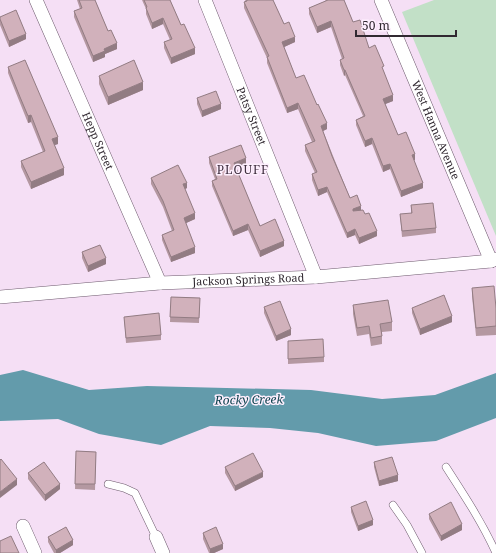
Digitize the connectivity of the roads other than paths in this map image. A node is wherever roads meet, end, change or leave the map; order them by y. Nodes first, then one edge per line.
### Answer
1 (36, 0) edge
2 (205, 0) edge
3 (381, 0) edge
4 (494, 260) edge
5 (316, 277) junction
6 (160, 283) junction
7 (0, 297) edge
8 (446, 467) dead end
9 (108, 484) dead end
10 (393, 505) dead end
11 (24, 526) dead end
12 (156, 537) joint
13 (35, 553) edge
14 (163, 553) edge
15 (422, 553) edge
16 (496, 553) edge

1 - 6 street, Hepp Street
2 - 5 street, Patsy Street
3 - 4 street, West Hanna Avenue
4 - 5 street, Jackson Springs Road
5 - 6 street, Jackson Springs Road
6 - 7 street, Jackson Springs Road
8 - 16 lane
9 - 12 lane
10 - 15 lane
11 - 13 street
12 - 14 street

